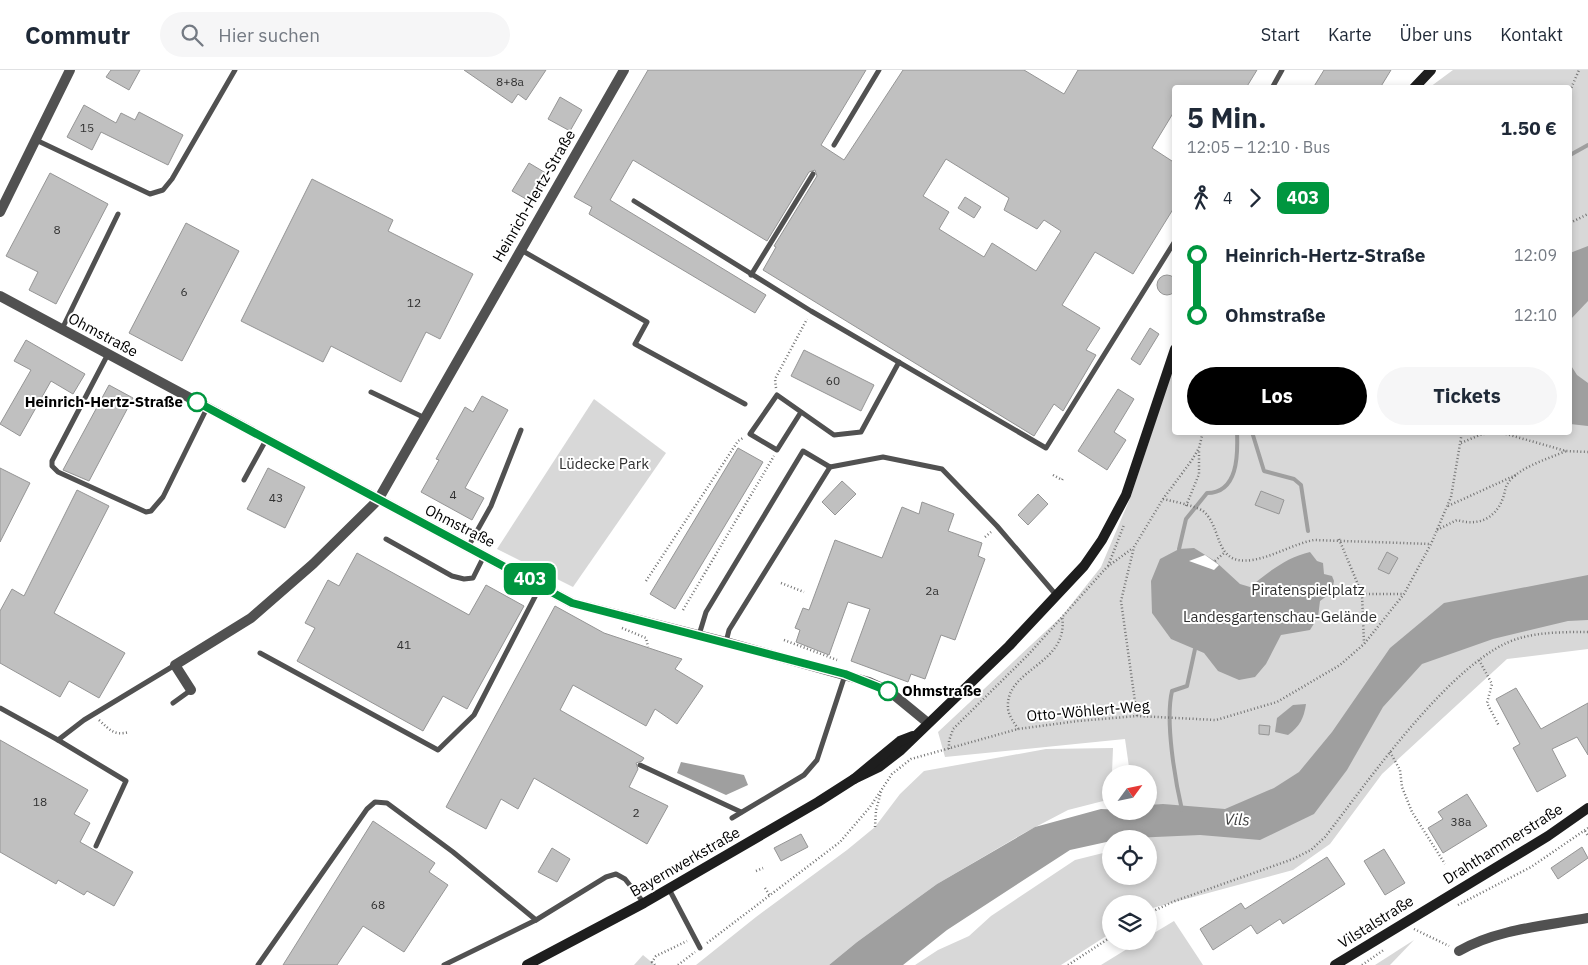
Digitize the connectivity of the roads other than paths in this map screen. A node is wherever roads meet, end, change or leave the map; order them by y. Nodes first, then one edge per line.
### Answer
1 (70, 70) edge
2 (235, 70) edge
3 (624, 70) edge
4 (879, 70) edge
5 (1282, 70) edge
6 (1431, 70) edge
7 (1274, 85) edge
8 (1417, 85) edge
9 (35, 140) junction
10 (834, 145) dead end
11 (813, 174) dead end
12 (634, 201) dead end
13 (0, 212) edge
14 (118, 214) dead end
15 (1172, 247) edge
16 (520, 250) junction
17 (751, 275) junction
18 (0, 296) edge
19 (62, 330) junction
20 (108, 354) junction
21 (1172, 358) edge
22 (899, 362) junction
23 (371, 392) dead end
24 (745, 404) dead end
25 (207, 408) junction
26 (801, 412) junction
27 (425, 418) junction
28 (521, 430) dead end
29 (266, 440) junction
30 (830, 467) junction
31 (244, 480) dead end
32 (378, 500) junction
33 (386, 539) dead end
34 (468, 547) junction
35 (484, 555) junction
36 (541, 585) junction
37 (1057, 597) junction
38 (698, 636) junction
39 (726, 642) junction
40 (260, 654) dead end
41 (175, 665) junction
42 (845, 674) junction
43 (192, 690) joint
44 (173, 703) dead end
45 (0, 708) edge
46 (928, 723) junction
47 (58, 740) junction
48 (640, 765) dead end
49 (1588, 808) edge
50 (741, 812) junction
51 (732, 818) dead end
52 (96, 846) dead end
53 (669, 889) junction
54 (644, 903) junction
55 (1433, 904) joint
56 (1588, 918) edge
57 (536, 920) junction
58 (700, 948) road end
59 (1459, 951) road end
60 (258, 965) edge
61 (444, 965) edge
62 (527, 965) edge
63 (1335, 965) edge

1 - 9 street
2 - 9 lane
3 - 16 street, Heinrich-Hertz-Straße
4 - 10 lane
5 - 7 lane
6 - 8 street
9 - 13 street
11 - 17 lane
12 - 17 lane
14 - 19 lane
15 - 22 lane
16 - 24 lane
16 - 27 street, Heinrich-Hertz-Straße
17 - 22 lane
18 - 19 street, Ohmstraße
19 - 20 street, Ohmstraße
20 - 25 street, Ohmstraße
20 - 25 lane
21 - 37 street, Bayernwerkstraße
22 - 26 lane
23 - 27 lane
25 - 29 street, Ohmstraße
26 - 26 lane
27 - 32 street, Heinrich-Hertz-Straße
28 - 34 lane
29 - 31 lane
29 - 32 street, Ohmstraße
30 - 37 lane
30 - 38 lane
30 - 39 lane
32 - 34 street, Ohmstraße
32 - 41 street, Heinrich-Hertz-Straße
33 - 35 lane
34 - 35 street, Ohmstraße
35 - 36 street, Ohmstraße
36 - 38 street, Ohmstraße
36 - 40 lane
37 - 46 street, Bayernwerkstraße
38 - 39 street, Ohmstraße
39 - 42 street, Ohmstraße
41 - 43 street
41 - 47 lane
42 - 46 street, Ohmstraße
42 - 50 lane
43 - 44 lane
45 - 47 lane
46 - 53 street, Bayernwerkstraße
47 - 52 lane
48 - 50 lane
49 - 55 street, Drahthammerstraße
50 - 51 lane
53 - 54 street, Bayernwerkstraße
53 - 58 lane
54 - 57 lane
54 - 62 street, Bayernwerkstraße
55 - 63 street, Vilstalstraße
56 - 59 street
57 - 60 lane
57 - 61 lane

